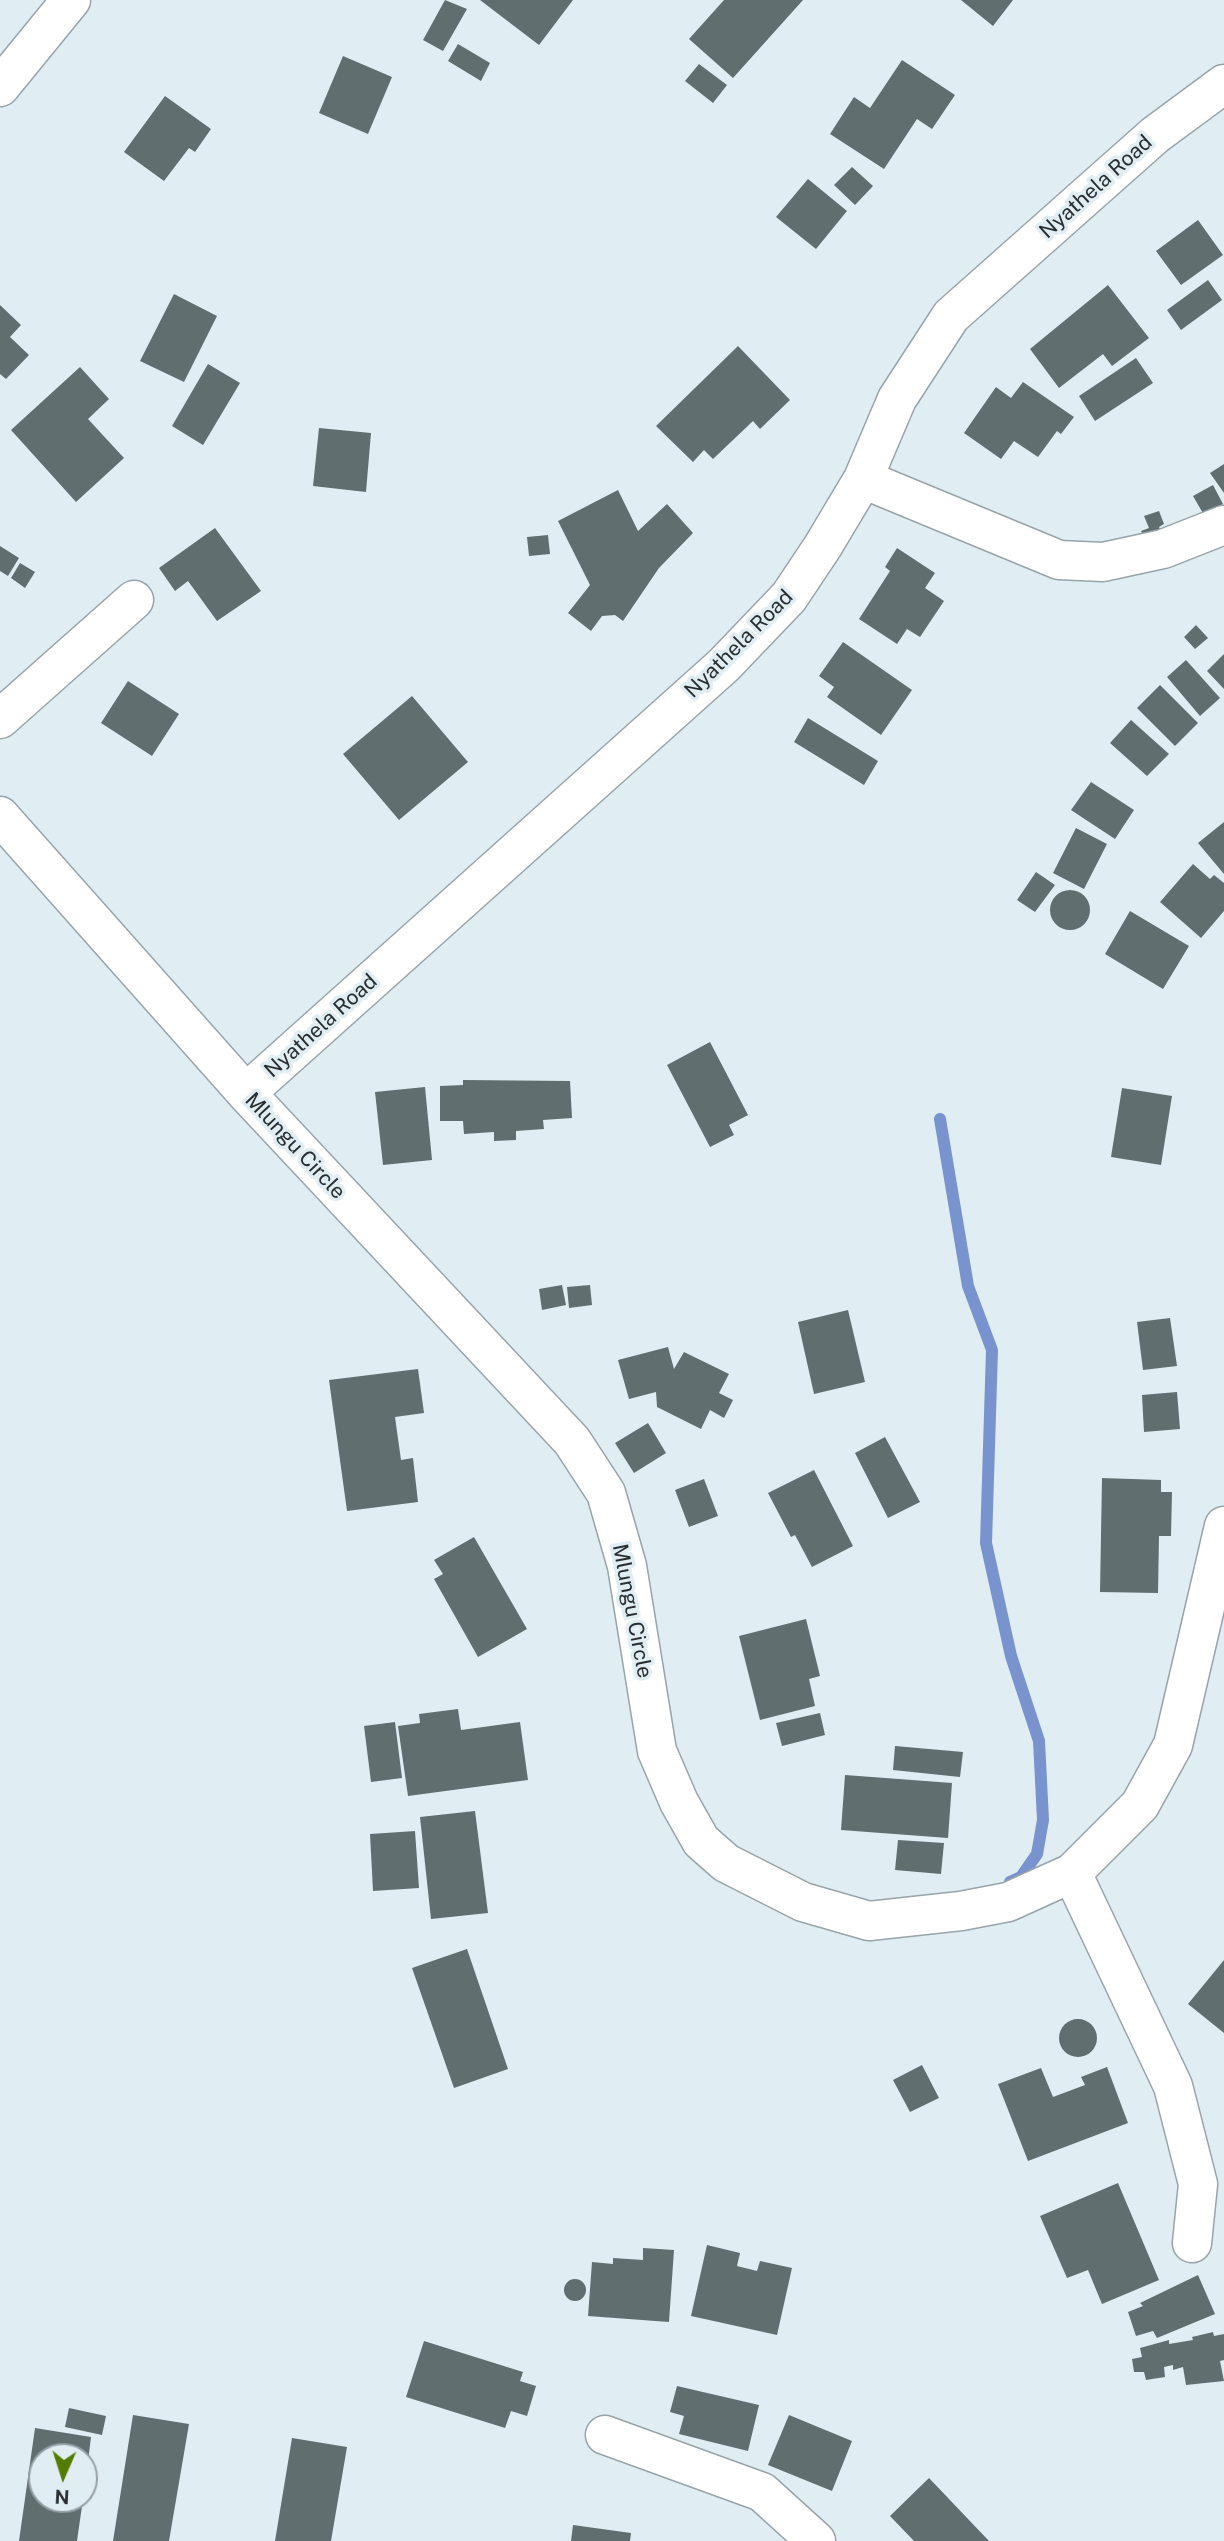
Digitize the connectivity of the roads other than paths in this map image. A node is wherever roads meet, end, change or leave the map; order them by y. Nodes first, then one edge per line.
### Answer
1 (71, 0) edge
2 (1224, 84) edge
3 (0, 87) edge
4 (863, 479) junction
5 (1224, 525) edge
6 (134, 600) dead end
7 (0, 719) edge
8 (0, 816) edge
9 (246, 1093) junction
10 (1224, 1526) edge
11 (1072, 1873) junction
12 (1211, 2191) edge
13 (1192, 2243) dead end
14 (605, 2435) dead end
15 (816, 2541) edge

1 - 3 street
2 - 4 street, Nyathela Road
4 - 5 street
4 - 9 street, Nyathela Road
6 - 7 street
8 - 9 street, Mlungu Circle
9 - 11 street, Mlungu Circle
10 - 11 street, Mlungu Circle
11 - 12 street
12 - 13 street
14 - 15 street

